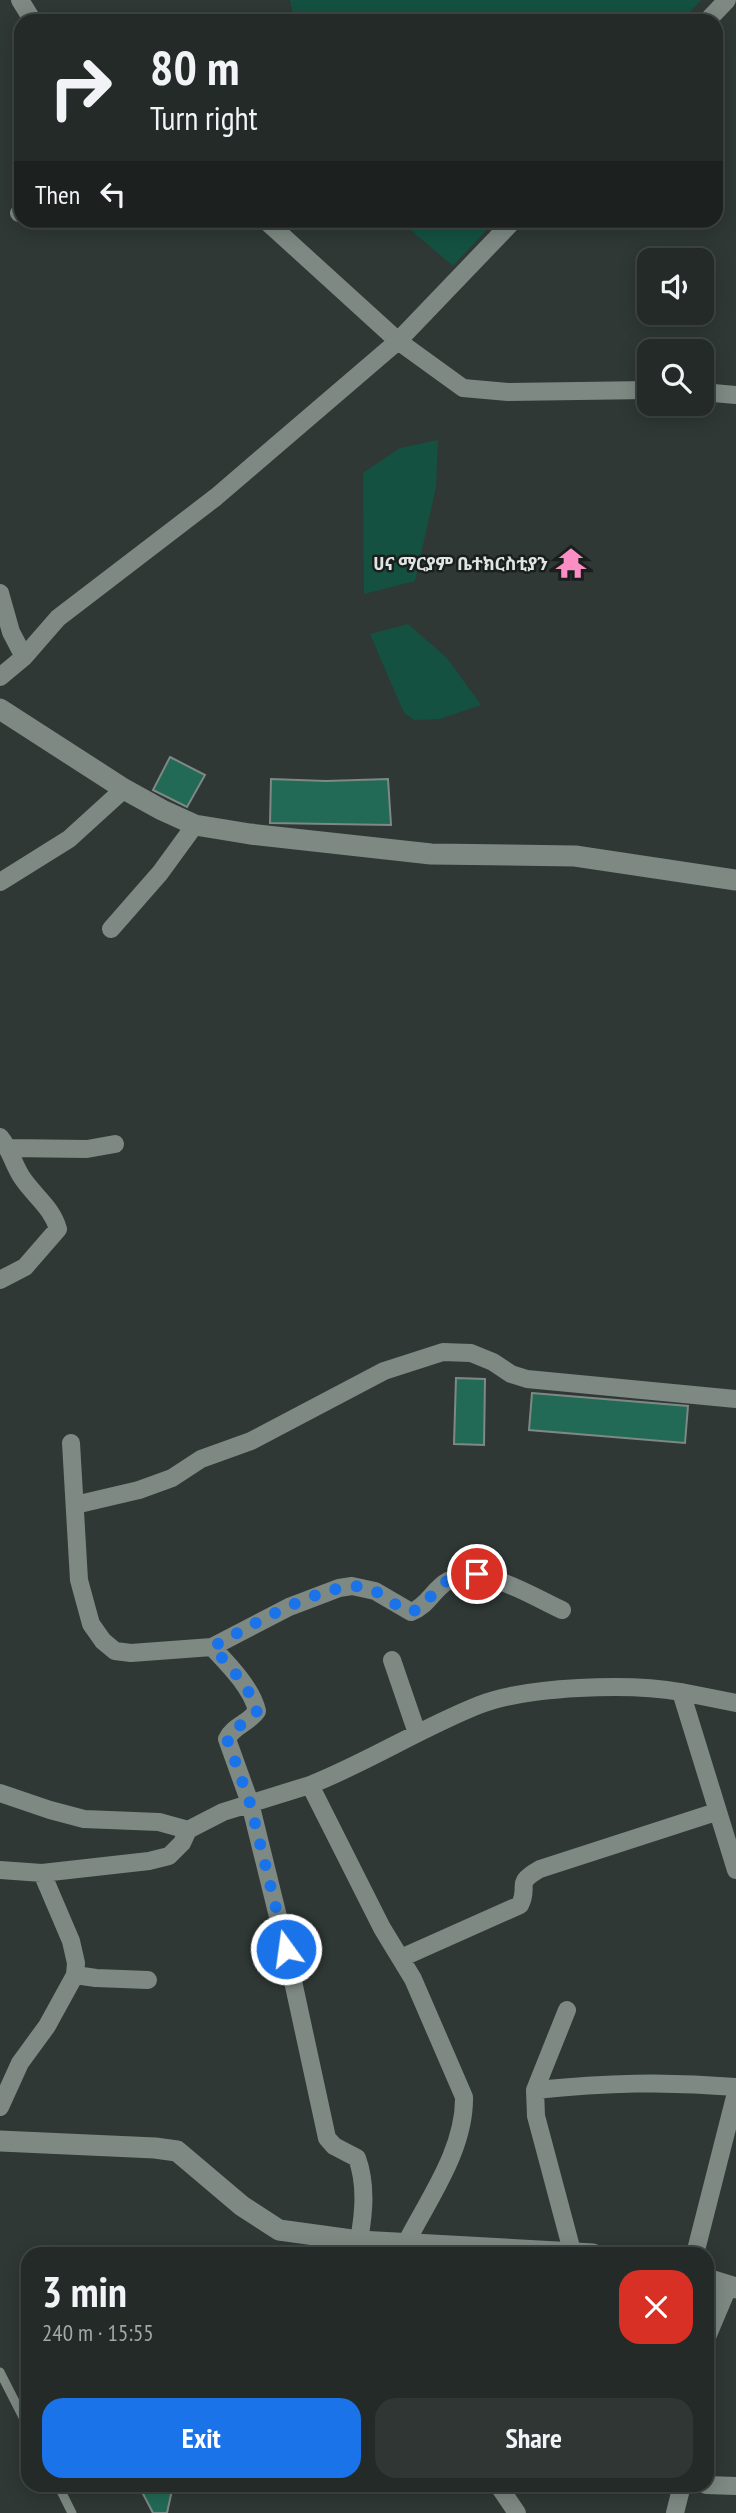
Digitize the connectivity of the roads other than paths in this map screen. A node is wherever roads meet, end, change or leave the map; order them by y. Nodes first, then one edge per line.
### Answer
1 (727, 0) edge
2 (714, 14) edge
3 (274, 228) edge
4 (506, 228) edge
5 (398, 341) junction
6 (637, 390) edge
7 (714, 394) edge
8 (736, 395) edge
9 (0, 593) edge
10 (24, 657) junction
11 (0, 677) edge
12 (0, 709) edge
13 (124, 789) junction
14 (195, 825) junction
15 (736, 880) edge
16 (0, 882) edge
17 (111, 929) dead end
18 (4, 1143) edge
19 (115, 1144) dead end
20 (0, 1280) edge
21 (736, 1399) edge
22 (71, 1443) dead end
23 (75, 1505) junction
24 (562, 1610) dead end
25 (212, 1647) junction
26 (392, 1660) dead end
27 (681, 1692) junction
28 (736, 1703) edge
29 (417, 1733) junction
30 (310, 1786) junction
31 (0, 1793) edge
32 (250, 1803) junction
33 (716, 1812) junction
34 (188, 1830) junction
35 (0, 1870) edge
36 (736, 1870) edge
37 (42, 1873) junction
38 (401, 1958) junction
39 (75, 1975) junction
40 (148, 1980) dead end
41 (567, 2010) dead end
42 (736, 2087) edge
43 (535, 2090) junction
44 (736, 2093) edge
45 (0, 2107) edge
46 (0, 2141) edge
47 (406, 2243) junction
48 (358, 2247) edge
49 (446, 2247) edge
50 (581, 2247) edge
51 (697, 2247) edge
52 (714, 2281) edge
53 (733, 2287) edge
54 (714, 2324) edge
55 (0, 2372) edge
56 (21, 2413) edge
57 (714, 2485) edge
58 (736, 2486) edge
59 (62, 2492) edge
60 (503, 2492) edge
61 (680, 2492) edge
62 (72, 2513) edge
63 (517, 2513) edge
64 (675, 2513) edge

1 - 2 street
3 - 5 street
4 - 5 street
5 - 6 street
5 - 10 street
7 - 8 street
9 - 10 street
10 - 11 street
12 - 13 street
13 - 14 street
13 - 16 street
14 - 15 street
14 - 17 street
18 - 19 street
18 - 20 street
21 - 23 street
22 - 23 street
23 - 25 street
24 - 25 street
25 - 32 street
26 - 29 street
27 - 28 street
27 - 29 street
27 - 33 street
29 - 30 street
30 - 32 street
30 - 38 street
31 - 34 street
32 - 34 street
32 - 48 street
33 - 36 street
33 - 38 street
34 - 37 street
35 - 37 street
37 - 39 street
38 - 47 street
39 - 40 street
39 - 45 street
41 - 43 street
42 - 43 street
43 - 50 street
44 - 51 street
46 - 48 street
47 - 48 street
47 - 49 street
52 - 53 street
53 - 54 street
55 - 56 lane
57 - 58 street
59 - 62 lane
60 - 63 street
61 - 64 street

